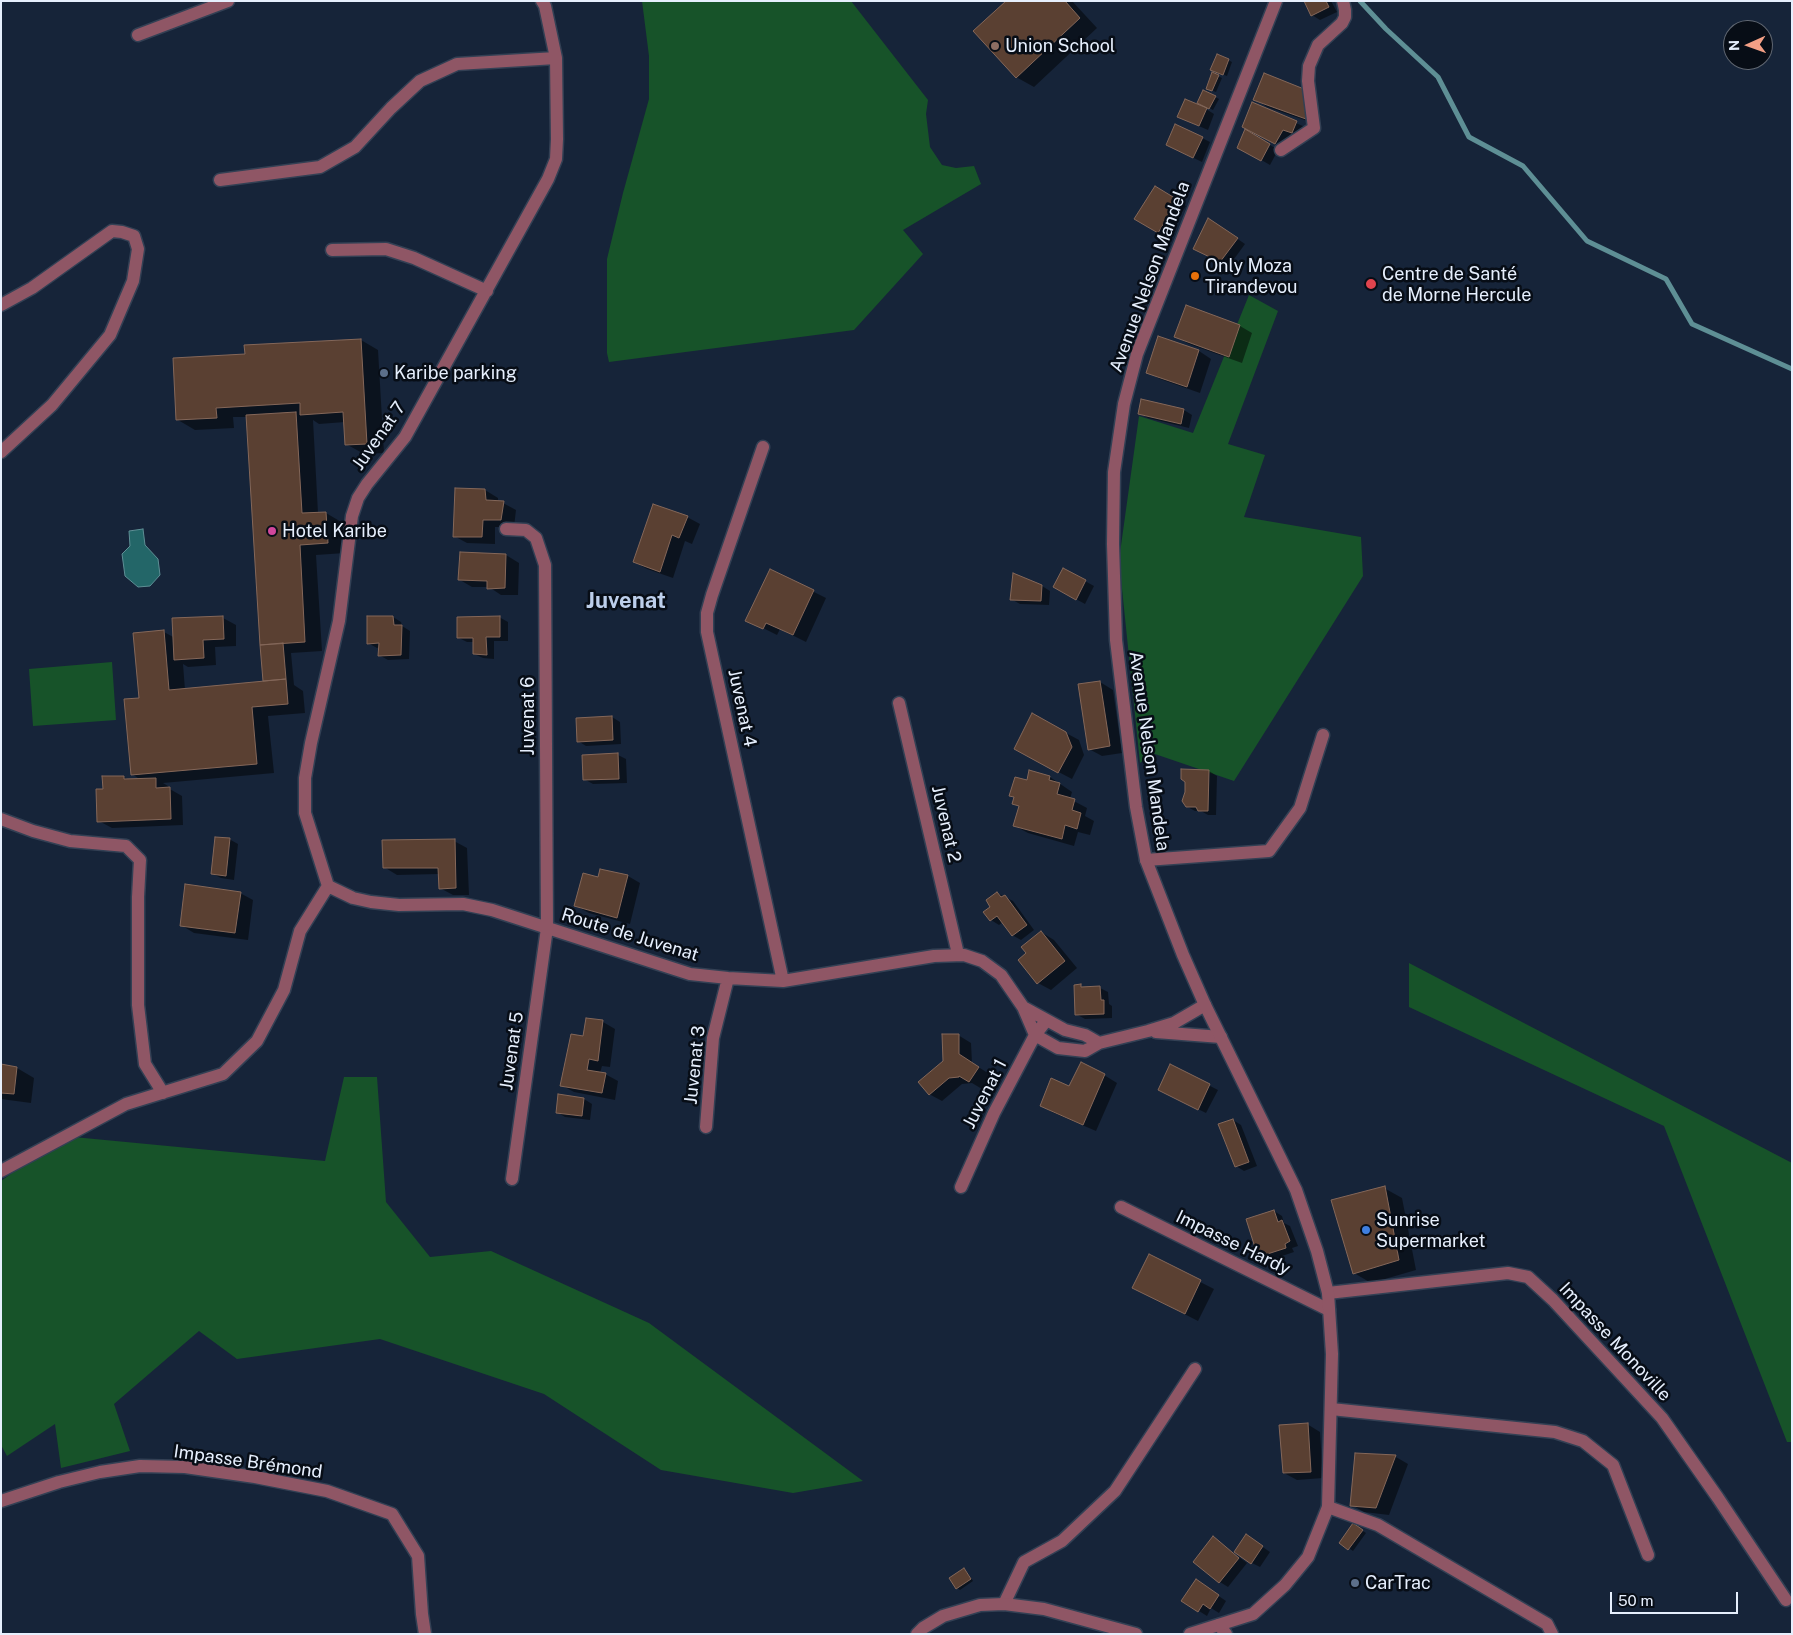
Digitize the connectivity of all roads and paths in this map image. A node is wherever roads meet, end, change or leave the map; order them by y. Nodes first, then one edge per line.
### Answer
1 (228, 1) edge
2 (542, 1) edge
3 (1276, 1) edge
4 (1343, 1) edge
5 (138, 35) dead end
6 (556, 58) junction
7 (1281, 150) dead end
8 (220, 180) dead end
9 (332, 250) dead end
10 (487, 291) junction
11 (1, 305) edge
12 (763, 447) dead end
13 (1, 452) edge
14 (506, 529) dead end
15 (899, 703) dead end
16 (1323, 735) dead end
17 (1, 819) edge
18 (1146, 860) junction
19 (328, 886) junction
20 (548, 928) junction
21 (958, 954) junction
22 (728, 978) junction
23 (783, 981) junction
24 (1205, 1005) junction
25 (1023, 1007) junction
26 (1046, 1020) junction
27 (1148, 1031) junction
28 (1035, 1036) junction
29 (1221, 1037) junction
30 (1099, 1043) junction
31 (162, 1093) junction
32 (706, 1127) dead end
33 (1, 1170) edge
34 (512, 1179) dead end
35 (960, 1187) dead end
36 (1121, 1207) dead end
37 (1328, 1293) junction
38 (1329, 1310) junction
39 (1195, 1369) dead end
40 (1331, 1410) junction
41 (1, 1501) edge
42 (1328, 1507) junction
43 (1648, 1555) dead end
44 (1786, 1600) dead end
45 (1004, 1604) junction
46 (1222, 1629) edge
47 (425, 1634) edge
48 (917, 1634) edge
49 (1136, 1634) edge
50 (1190, 1634) edge
51 (1552, 1634) edge

1 - 5 street
2 - 6 street, Juvenat 7
3 - 18 street, Avenue Nelson Mandela
4 - 7 street
6 - 8 street
6 - 10 street, Juvenat 7
9 - 10 street
10 - 19 street, Juvenat 7
11 - 13 street
12 - 23 street, Juvenat 4
14 - 20 street, Juvenat 6
15 - 21 street, Juvenat 2
16 - 18 street
17 - 31 street
18 - 24 street, Avenue Nelson Mandela
19 - 20 street, Route de Juvenat
19 - 31 street
20 - 22 street, Route de Juvenat
20 - 34 street, Juvenat 5
21 - 23 street, Route de Juvenat
21 - 25 street, Route de Juvenat
22 - 23 street, Route de Juvenat
22 - 32 street, Juvenat 3
24 - 27 street
24 - 29 street, Avenue Nelson Mandela
25 - 26 street, Route de Juvenat
25 - 28 street, Route de Juvenat
26 - 28 street, Juvenat 1
26 - 30 street, Route de Juvenat
27 - 29 street
27 - 30 street
28 - 30 street
28 - 35 street, Juvenat 1
29 - 37 street, Avenue Nelson Mandela
31 - 33 street
36 - 38 street, Impasse Hardy
37 - 38 street, Avenue Nelson Mandela
37 - 44 street, Impasse Monoville
38 - 40 street, Avenue Nelson Mandela
39 - 45 street
40 - 42 street, Avenue Nelson Mandela
40 - 43 street
41 - 47 street, Impasse Brémond
42 - 46 street, Avenue Nelson Mandela
42 - 51 street
45 - 48 street
45 - 49 street
46 - 50 street, Avenue Nelson Mandela

